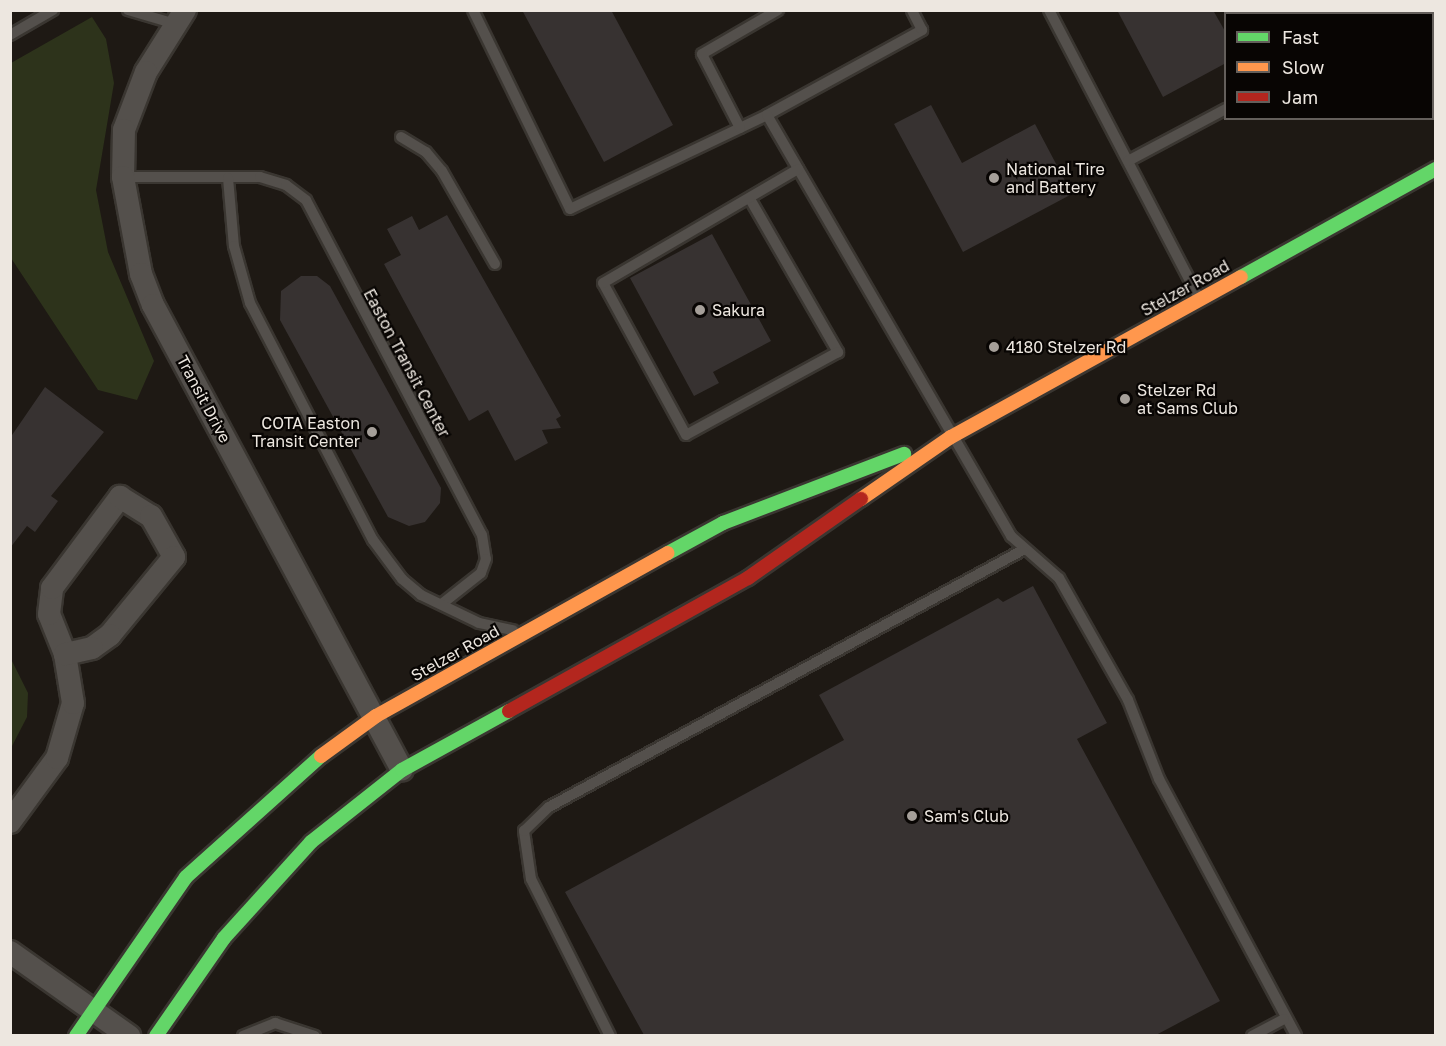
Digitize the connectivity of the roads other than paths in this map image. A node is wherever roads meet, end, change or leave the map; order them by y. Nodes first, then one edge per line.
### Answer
1 (54, 10) edge
2 (128, 10) edge
3 (473, 10) edge
4 (778, 10) edge
5 (912, 10) edge
6 (1049, 10) edge
7 (178, 17) edge
8 (10, 34) edge
9 (1224, 110) edge
10 (767, 115) junction
11 (740, 128) junction
12 (401, 137) dead end
13 (1128, 161) junction
14 (798, 169) junction
15 (1436, 169) edge
16 (123, 177) junction
17 (228, 178) junction
18 (750, 199) junction
19 (495, 264) dead end
20 (1200, 299) junction
21 (951, 437) junction
22 (1023, 550) junction
23 (443, 603) junction
24 (528, 631) junction
25 (65, 654) junction
26 (376, 716) junction
27 (402, 770) junction
28 (10, 822) edge
29 (10, 952) edge
30 (90, 1009) junction
31 (1284, 1019) junction
32 (76, 1035) edge
33 (129, 1035) edge
34 (156, 1035) edge
35 (243, 1035) edge
36 (315, 1035) edge
37 (610, 1035) edge
38 (1252, 1035) edge
39 (1296, 1035) edge

1 - 8 lane
2 - 7 lane
3 - 11 lane
4 - 11 lane
5 - 10 lane
6 - 13 lane
7 - 16 street, Transit Drive
9 - 13 lane
10 - 11 lane
10 - 14 lane
12 - 19 lane
13 - 20 lane
14 - 18 lane
14 - 21 lane
15 - 20 main road, Stelzer Road
16 - 17 lane, Easton Transit Center
16 - 26 street, Transit Drive
17 - 23 lane
17 - 23 lane, Easton Transit Center
18 - 18 lane
20 - 21 main road, Stelzer Road
21 - 22 lane
21 - 24 main road, Stelzer Road
21 - 27 main road, Stelzer Road
22 - 31 lane
22 - 37 lane
23 - 24 lane
24 - 26 main road, Stelzer Road
25 - 25 street
25 - 28 street
26 - 27 street, Transit Drive
26 - 30 main road, Stelzer Road
27 - 34 main road, Stelzer Road
29 - 30 street
30 - 32 main road, Stelzer Road
30 - 33 street
31 - 38 lane
31 - 39 lane
35 - 36 lane

